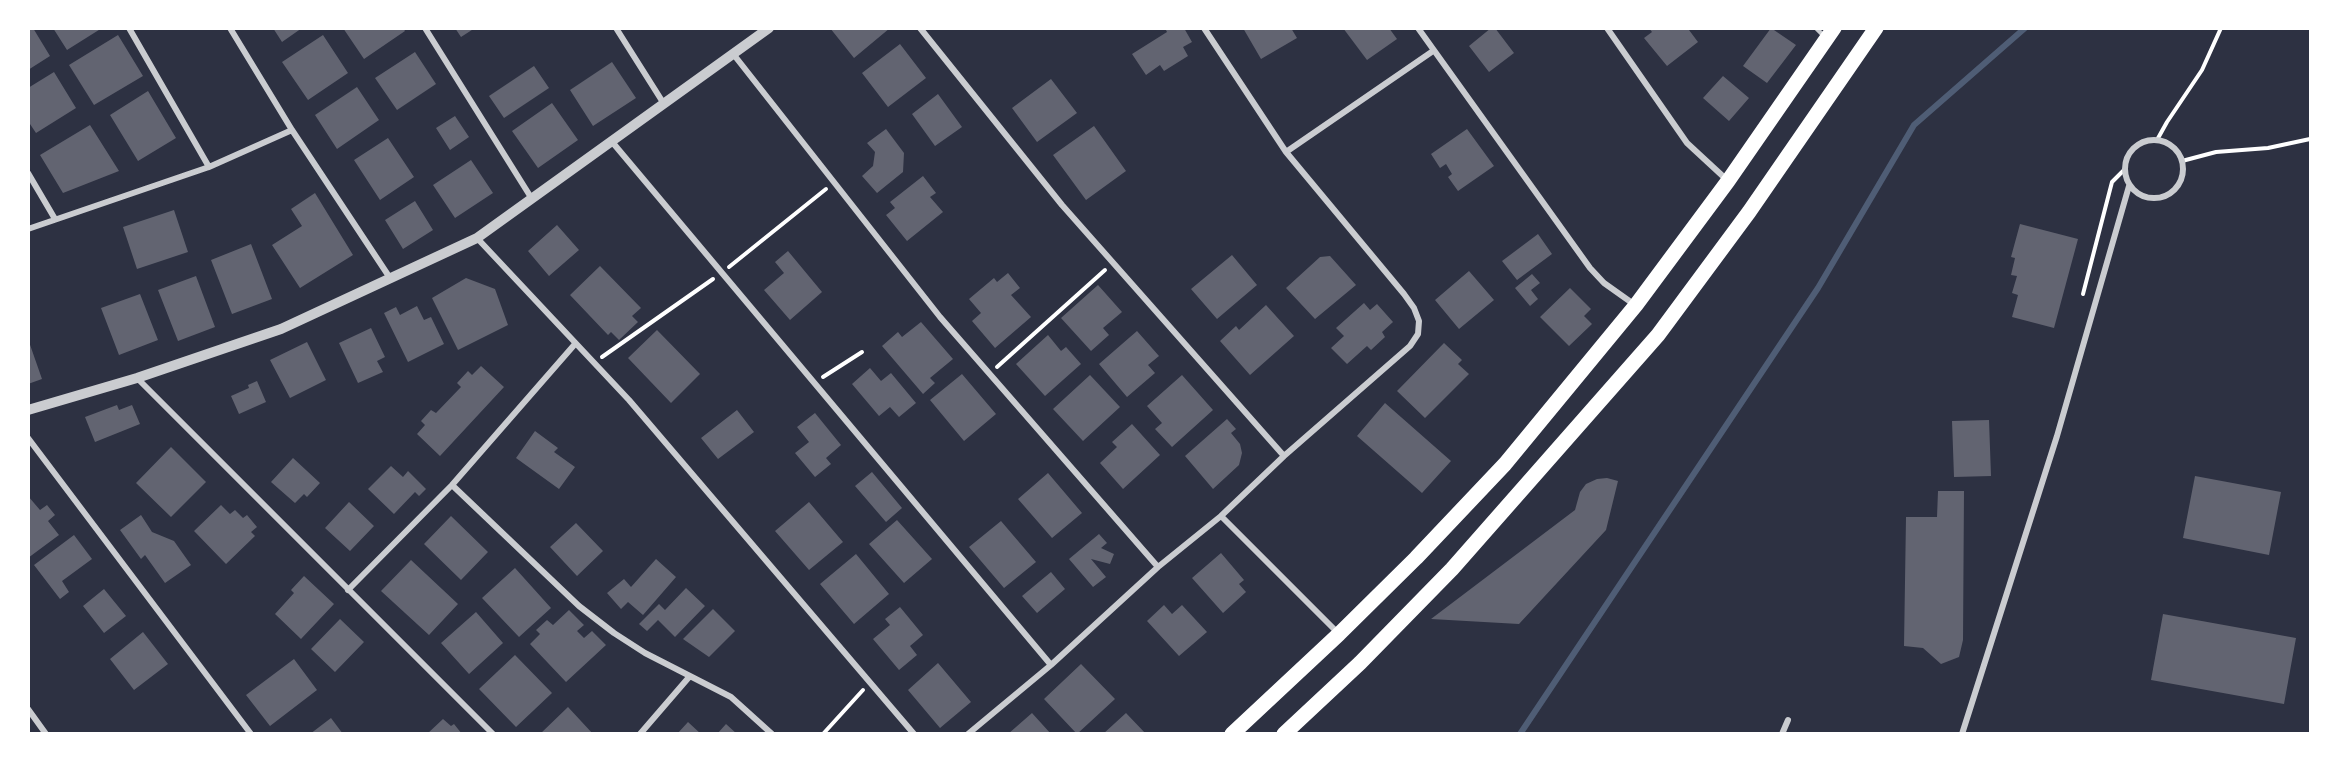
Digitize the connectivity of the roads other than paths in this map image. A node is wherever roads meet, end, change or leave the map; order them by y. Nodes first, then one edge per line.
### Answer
1 (129, 28) edge
2 (230, 28) edge
3 (424, 28) edge
4 (615, 28) edge
5 (770, 28) edge
6 (920, 28) edge
7 (1204, 28) edge
8 (1418, 28) edge
9 (1607, 28) edge
10 (1876, 28) edge
11 (1826, 32) edge
12 (1433, 51) junction
13 (734, 55) junction
14 (664, 105) junction
15 (292, 130) junction
16 (613, 143) junction
17 (1286, 152) junction
18 (209, 167) junction
19 (28, 173) edge
20 (1728, 181) junction
21 (2129, 186) junction
22 (532, 199) junction
23 (55, 219) junction
24 (28, 229) edge
25 (477, 238) junction
26 (390, 279) junction
27 (1636, 305) junction
28 (575, 344) junction
29 (137, 378) junction
30 (28, 410) edge
31 (28, 438) edge
32 (1284, 456) junction
33 (452, 485) junction
34 (1221, 516) junction
35 (1158, 567) junction
36 (348, 590) junction
37 (1340, 634) junction
38 (1051, 665) junction
39 (690, 676) junction
40 (28, 709) edge
41 (1788, 720) dead end
42 (46, 734) edge
43 (251, 734) edge
44 (493, 734) edge
45 (640, 734) edge
46 (772, 734) edge
47 (914, 734) edge
48 (968, 734) edge
49 (1232, 734) edge
50 (1284, 734) edge
51 (1782, 734) edge
52 (1962, 734) edge

1 - 18 street
2 - 15 street
3 - 22 street
4 - 14 street
5 - 13 street
6 - 32 street
7 - 17 street
8 - 12 street
9 - 20 street
10 - 50 highway
11 - 20 highway
12 - 17 street
12 - 27 street
13 - 14 street
13 - 35 street
14 - 16 street
15 - 18 street
15 - 26 street
16 - 22 street
16 - 38 street
17 - 32 street
18 - 23 street
19 - 23 street
20 - 27 highway
21 - 21 street
21 - 52 street
22 - 25 street
23 - 24 street
25 - 26 street
25 - 28 street
26 - 29 street
27 - 37 highway
28 - 33 street
28 - 47 street
29 - 30 street
29 - 36 street
31 - 43 street
32 - 34 street
33 - 36 street
33 - 39 street
34 - 35 street
34 - 37 street
35 - 38 street
36 - 44 street
37 - 49 highway
38 - 48 street
39 - 45 street
39 - 46 street
40 - 42 street
41 - 51 street

